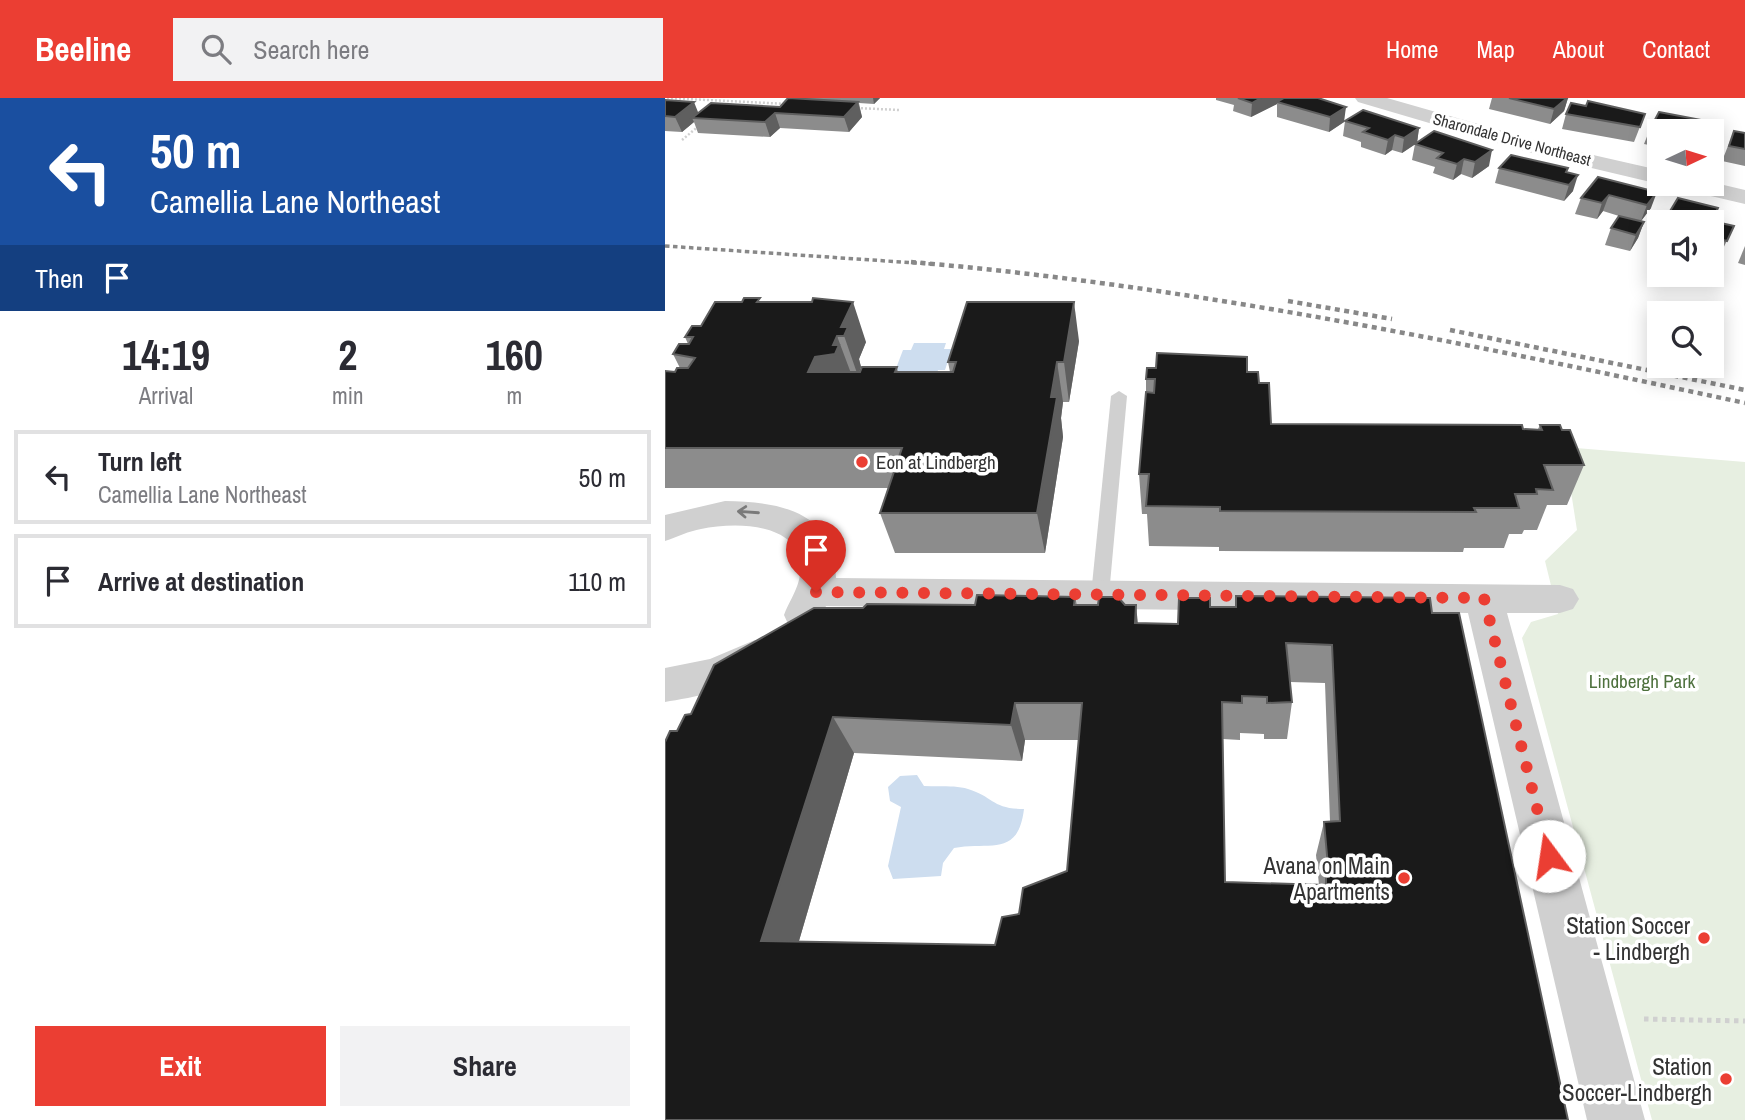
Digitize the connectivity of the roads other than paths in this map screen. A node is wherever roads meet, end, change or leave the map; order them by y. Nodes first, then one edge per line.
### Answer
1 (1365, 98) edge
2 (1647, 174) edge
3 (1724, 192) edge
4 (1745, 197) edge
5 (1119, 396) dead end
6 (665, 528) edge
7 (816, 592) junction
8 (1100, 595) junction
9 (1484, 598) junction
10 (1560, 599) dead end
11 (665, 685) edge
12 (1616, 1120) edge

1 - 2 street, Sharondale Drive Northeast
3 - 4 street
5 - 8 lane
7 -> 6 street
7 - 8 street
7 - 11 street
8 - 9 street
9 - 10 street
9 - 12 street

